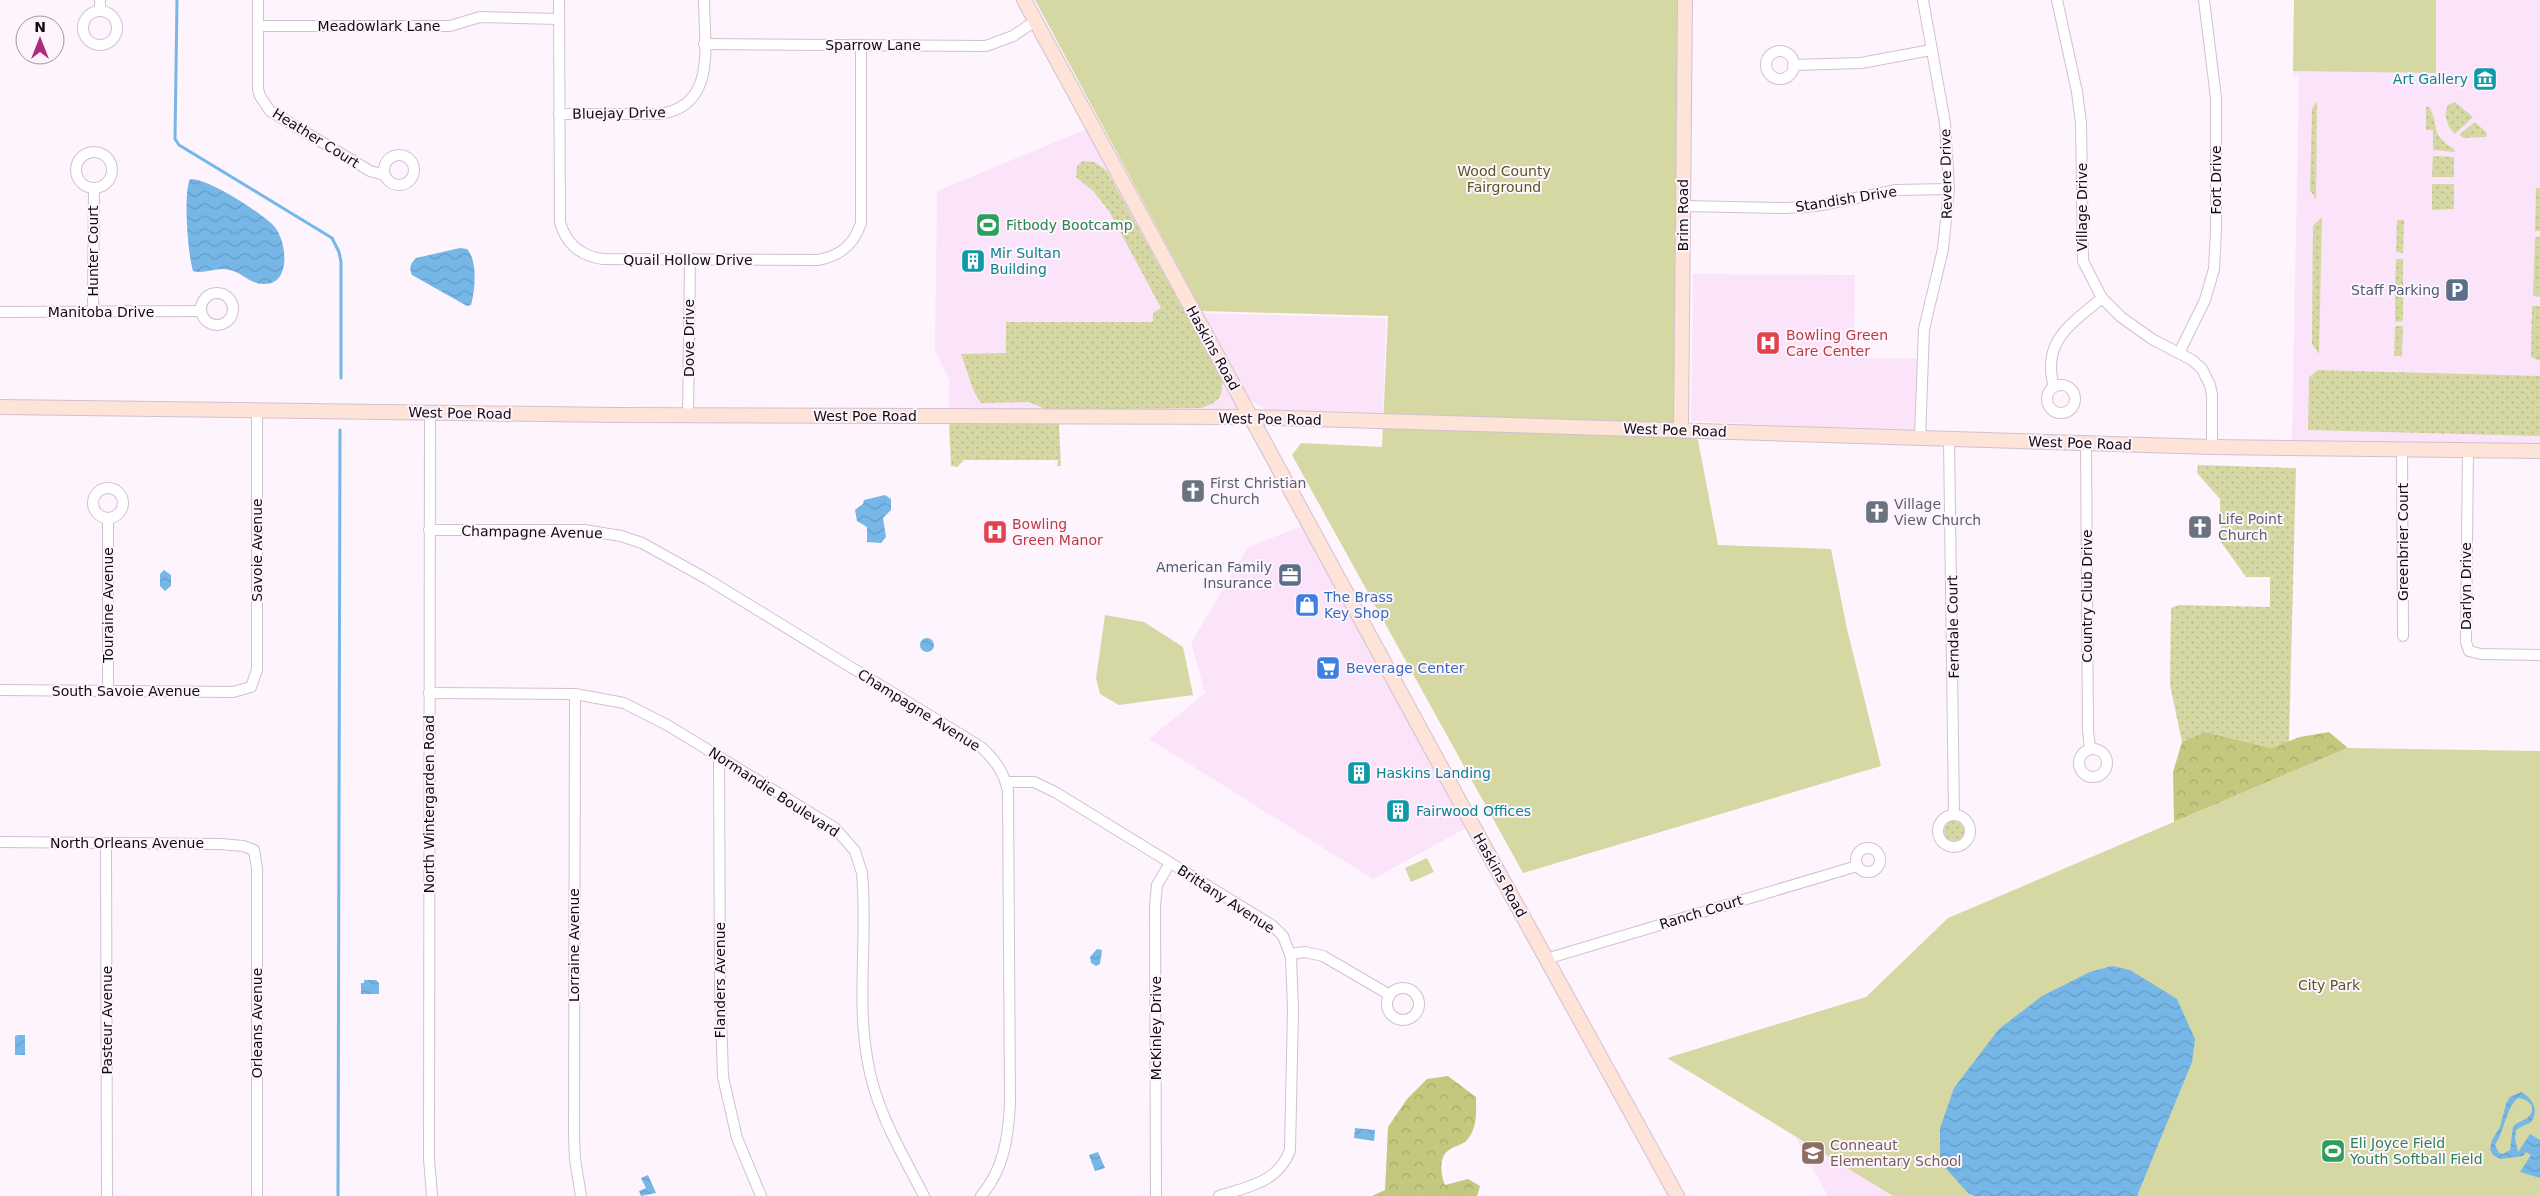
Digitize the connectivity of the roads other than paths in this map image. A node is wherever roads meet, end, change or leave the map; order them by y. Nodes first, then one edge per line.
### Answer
1 (258, 0) edge
2 (559, 0) edge
3 (704, 0) edge
4 (1024, 0) edge
5 (1685, 0) edge
6 (1923, 0) edge
7 (2057, 0) edge
8 (2204, 0) edge
9 (559, 19) junction
10 (1035, 21) junction
11 (258, 26) junction
12 (704, 44) junction
13 (861, 45) junction
14 (1931, 50) junction
15 (1793, 65) dead end
16 (559, 114) junction
17 (384, 175) dead end
18 (94, 189) dead end
19 (1949, 189) junction
20 (1683, 206) junction
21 (690, 260) junction
22 (2102, 298) junction
23 (201, 311) dead end
24 (0, 312) edge
25 (93, 312) junction
26 (2179, 354) junction
27 (2054, 387) dead end
28 (0, 407) edge
29 (258, 411) junction
30 (430, 413) junction
31 (688, 416) junction
32 (1250, 418) junction
33 (1681, 430) junction
34 (1920, 438) junction
35 (1949, 439) junction
36 (2086, 444) junction
37 (2212, 447) junction
38 (2402, 449) junction
39 (2468, 450) junction
40 (2540, 451) edge
41 (108, 519) dead end
42 (429, 530) junction
43 (2403, 636) dead end
44 (2540, 655) edge
45 (251, 687) joint
46 (0, 690) edge
47 (108, 691) junction
48 (429, 693) junction
49 (575, 694) junction
50 (2090, 749) dead end
51 (720, 756) junction
52 (1006, 782) junction
53 (1954, 815) dead end
54 (0, 842) edge
55 (106, 843) junction
56 (254, 850) joint
57 (1170, 863) junction
58 (1857, 866) dead end
59 (1290, 954) junction
60 (1546, 959) junction
61 (1390, 995) dead end
62 (107, 1196) edge
63 (257, 1196) edge
64 (432, 1196) edge
65 (581, 1196) edge
66 (761, 1196) edge
67 (924, 1196) edge
68 (981, 1196) edge
69 (1156, 1196) edge
70 (1219, 1196) edge
71 (1677, 1196) edge

1 - 11 street, Heather Court
2 - 9 street, Quail Hollow Drive
3 - 12 street, Bluejay Drive
4 - 10 main road, Haskins Road
5 - 20 main road, Brim Road
6 - 14 street, Revere Drive
7 - 22 street, Village Drive
8 - 26 street, Fort Drive
9 - 11 street, Meadowlark Lane
9 - 16 street, Quail Hollow Drive
10 - 13 street, Sparrow Lane
10 - 32 main road, Haskins Road
11 - 17 street, Heather Court
12 - 13 street, Sparrow Lane
12 - 16 street, Bluejay Drive
13 - 21 street, Quail Hollow Drive
14 - 15 street
14 - 19 street, Revere Drive
16 - 21 street, Quail Hollow Drive
18 - 25 street, Hunter Court
19 - 20 street, Standish Drive
19 - 34 street, Revere Drive
20 - 33 main road, Brim Road
21 - 31 street, Dove Drive
22 - 26 street, Village Drive
22 - 27 street
23 - 25 street, Manitoba Drive
24 - 25 street, Manitoba Drive
26 - 37 street, Village Drive
28 - 29 main road, West Poe Road
29 - 30 main road, West Poe Road
29 - 45 street, Savoie Avenue
30 - 31 main road, West Poe Road
30 - 42 street, North Wintergarden Road
31 - 32 main road, West Poe Road
32 - 33 main road, West Poe Road
32 - 60 main road, Haskins Road
33 - 34 main road, West Poe Road
34 - 35 main road, West Poe Road
35 - 36 main road, West Poe Road
35 - 53 street, Ferndale Court
36 - 37 main road, West Poe Road
36 - 50 street, Country Club Drive
37 - 38 main road, West Poe Road
38 - 39 main road, West Poe Road
38 - 43 street, Greenbrier Court
39 - 40 main road, West Poe Road
39 - 44 street, Darlyn Drive
41 - 47 street, Touraine Avenue
42 - 48 street, North Wintergarden Road
42 - 52 street, Champagne Avenue
45 - 47 street, South Savoie Avenue
46 - 47 street, South Savoie Avenue
48 - 49 street, Normandie Boulevard
48 - 64 street, North Wintergarden Road
49 - 51 street, Normandie Boulevard
49 - 65 street, Lorraine Avenue
51 - 66 street, Flanders Avenue
51 - 67 street, Normandie Boulevard
52 - 57 street, Brittany Avenue
52 - 68 street, Champagne Avenue
54 - 55 street, North Orleans Avenue
55 - 56 street, North Orleans Avenue
55 - 62 street, Pasteur Avenue
56 - 63 street, Orleans Avenue
57 - 59 street, Brittany Avenue
57 - 69 street, McKinley Drive
58 - 60 street, Ranch Court
59 - 61 street
59 - 70 street, Brittany Avenue
60 - 71 main road, Haskins Road

